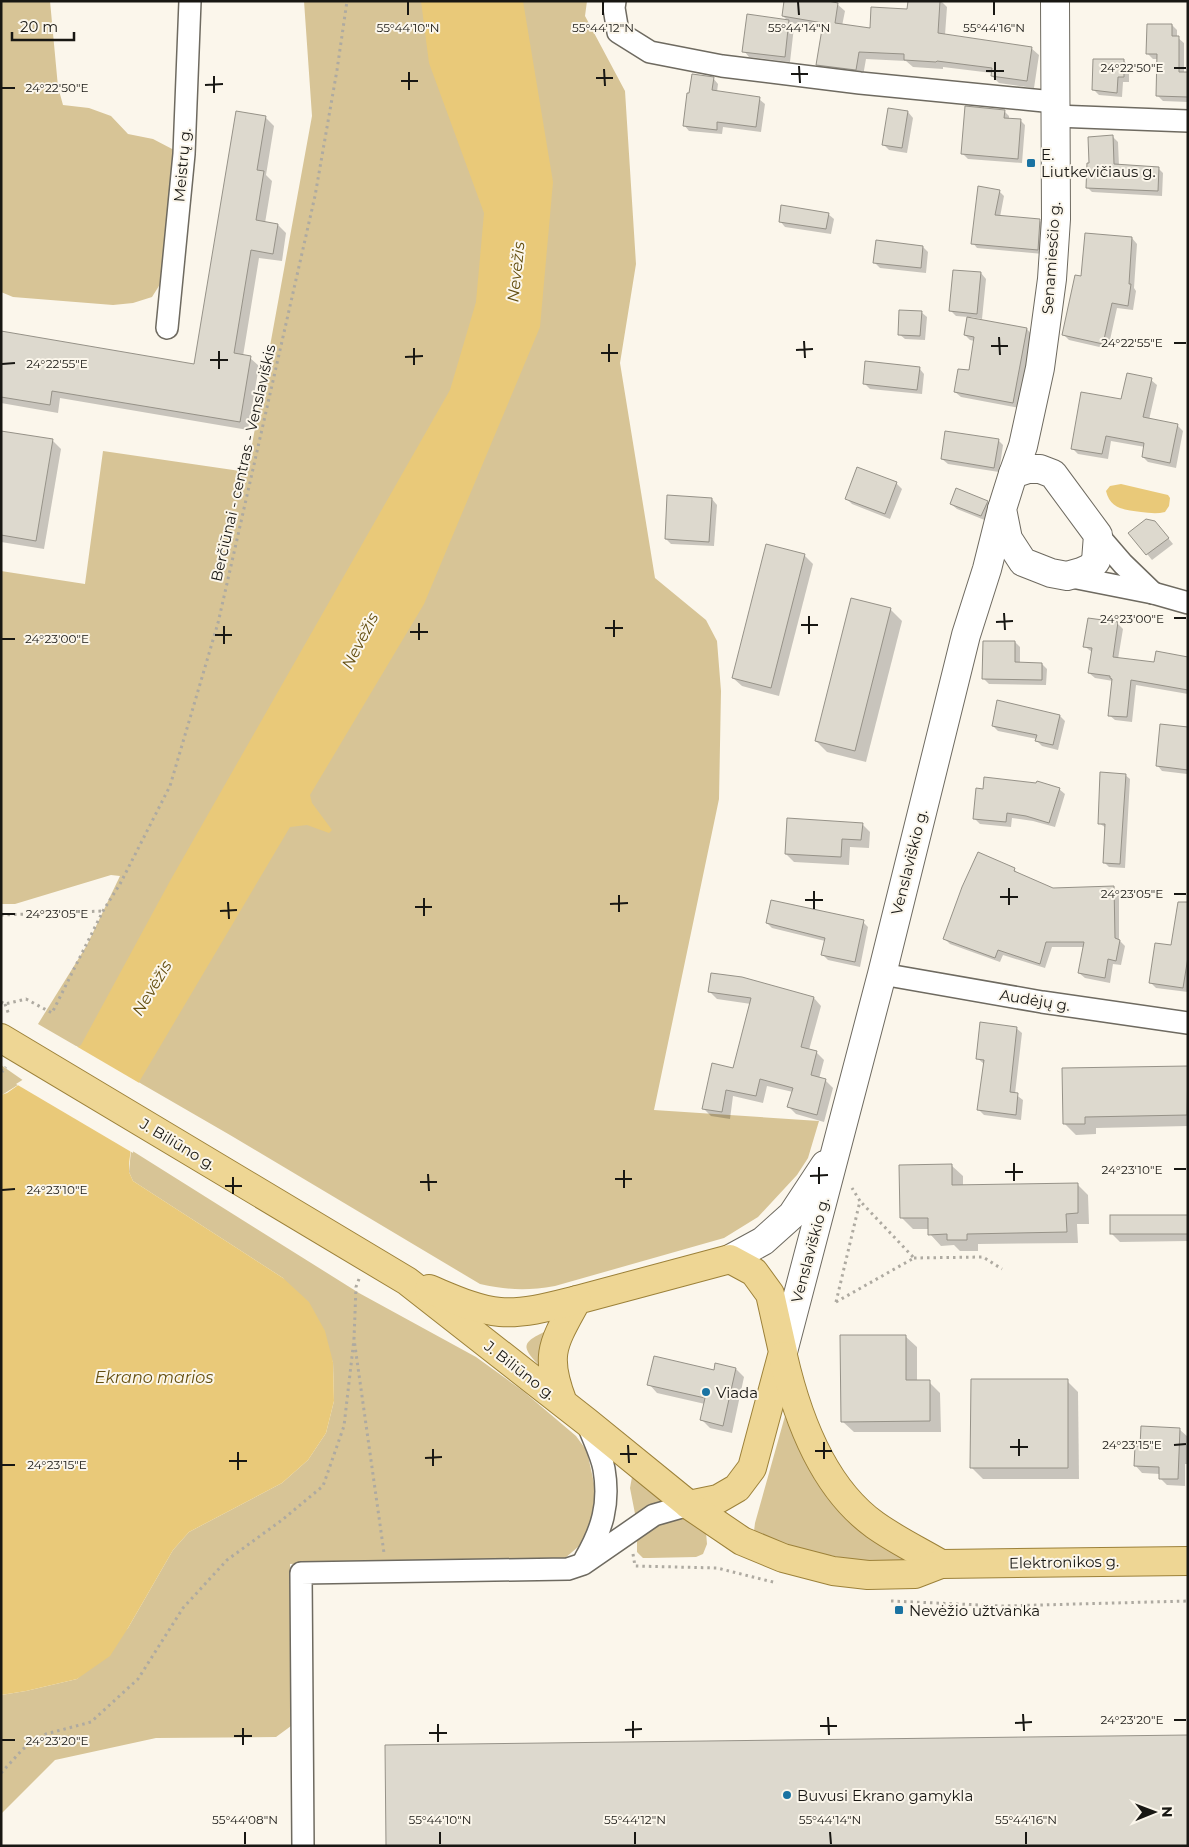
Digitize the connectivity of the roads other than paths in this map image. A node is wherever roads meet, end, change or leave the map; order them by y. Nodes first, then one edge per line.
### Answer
1 (190, 1) edge
2 (615, 1) edge
3 (1056, 1) edge
4 (1055, 109) junction
5 (1188, 121) edge
6 (166, 328) dead end
7 (1028, 423) junction
8 (1013, 474) junction
9 (1052, 474) junction
10 (1002, 509) junction
11 (1098, 535) junction
12 (1023, 562) junction
13 (1067, 576) junction
14 (984, 578) junction
15 (1153, 593) junction
16 (1188, 602) edge
17 (882, 974) junction
18 (1188, 1023) edge
19 (12, 1044) edge
20 (837, 1147) junction
21 (730, 1260) junction
22 (407, 1281) junction
23 (577, 1300) junction
24 (782, 1352) junction
25 (563, 1403) junction
26 (587, 1422) junction
27 (689, 1505) junction
28 (1188, 1561) edge
29 (583, 1564) junction
30 (941, 1564) junction
31 (302, 1846) edge

1 - 6 street, Meistrų g.
2 - 4 street
3 - 4 main road, Senamiesčio g.
4 - 5 street
4 - 7 main road, Senamiesčio g.
7 - 8 main road, Senamiesčio g.
7 - 9 main road
8 - 9 main road
8 - 10 main road
9 - 11 main road
10 - 12 main road
10 - 14 main road, Venslaviškio g.
11 - 13 main road
11 - 15 street
12 - 13 main road
12 - 14 main road
13 - 15 street
14 - 17 main road, Venslaviškio g.
15 - 16 street
17 - 18 street, Audėjų g.
17 - 20 main road, Venslaviškio g.
19 - 22 main road, J. Biliūno g.
20 - 21 main road, Venslaviškio g.
20 - 24 main road, Venslaviškio g.
21 - 23 main road, J. Biliūno g.
21 - 24 main road
22 - 23 main road, J. Biliūno g.
22 - 25 main road, J. Biliūno g.
23 - 25 main road
24 - 27 main road
24 - 30 main road
25 - 26 main road, J. Biliūno g.
26 - 27 main road, Elektronikos g.
26 - 29 street
27 - 29 street
27 - 30 main road, Elektronikos g.
28 - 30 main road, Elektronikos g.
29 - 31 street

